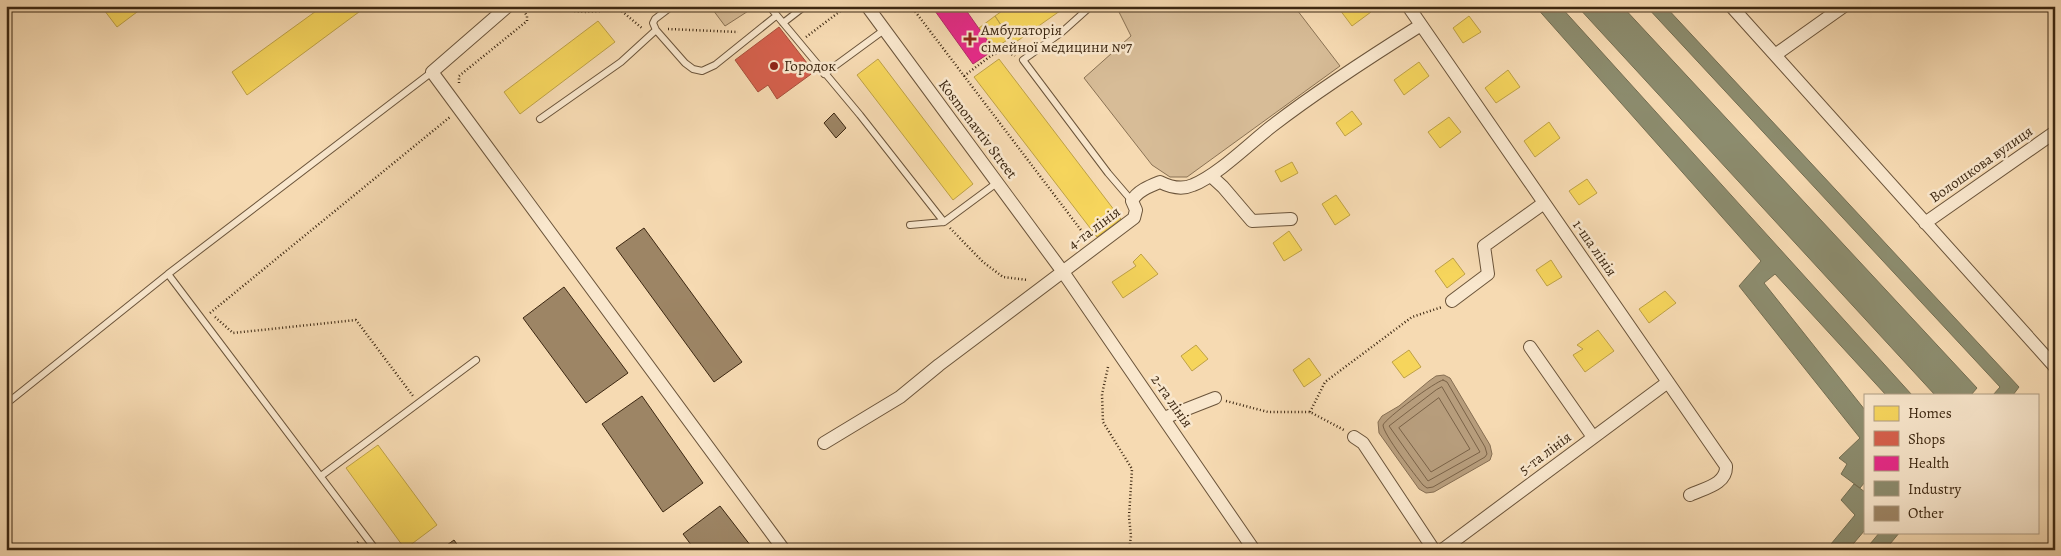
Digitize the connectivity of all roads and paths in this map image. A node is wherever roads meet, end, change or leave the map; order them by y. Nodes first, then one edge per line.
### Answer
1 (508, 6) edge
2 (521, 6) edge
3 (672, 6) edge
4 (769, 6) edge
5 (805, 6) edge
6 (847, 6) edge
7 (867, 6) edge
8 (911, 6) edge
9 (1091, 6) edge
10 (1408, 6) edge
11 (1732, 6) edge
12 (1844, 6) edge
13 (776, 16) junction
14 (783, 23) junction
15 (1421, 25) junction
16 (656, 30) junction
17 (884, 30) junction
18 (800, 42) junction
19 (1775, 55) junction
20 (1023, 60) junction
21 (432, 72) junction
22 (824, 74) junction
23 (964, 76) junction
24 (462, 89) dead end
25 (460, 109) junction
26 (540, 119) dead end
27 (2055, 132) edge
28 (1211, 176) junction
29 (998, 182) junction
30 (1132, 201) junction
31 (1544, 203) junction
32 (1290, 219) dead end
33 (944, 222) junction
34 (1925, 223) junction
35 (910, 225) dead end
36 (1094, 248) junction
37 (1063, 272) junction
38 (168, 274) junction
39 (1048, 283) junction
40 (1452, 301) joint
41 (210, 313) junction
42 (204, 319) junction
43 (1530, 347) dead end
44 (476, 360) dead end
45 (1108, 367) dead end
46 (2055, 367) edge
47 (1668, 382) junction
48 (1215, 398) joint
49 (419, 403) junction
50 (6, 404) edge
51 (1310, 412) junction
52 (1164, 418) junction
53 (1354, 437) joint
54 (1594, 437) junction
55 (824, 443) dead end
56 (322, 476) junction
57 (1690, 495) dead end
58 (376, 550) edge
59 (784, 550) edge
60 (1129, 550) edge
61 (1254, 550) edge
62 (1434, 550) edge
63 (1442, 550) edge

1 - 21 street
2 - 24 path
3 - 16 lane
4 - 13 lane
5 - 14 lane
6 - 18 path
7 - 17 street, Kosmonavtiv Street
8 - 23 path
9 - 20 lane
10 - 15 street, 1-ша лінія
11 - 19 street
12 - 19 street
13 - 14 lane
13 - 16 lane
14 - 18 lane
15 - 28 street, 4-та лінія
15 - 31 street, 1-ша лінія
16 - 26 lane
17 - 22 lane
17 - 29 street, Kosmonavtiv Street
18 - 22 lane
19 - 34 street
20 - 23 path
20 - 30 lane
21 - 25 street
21 - 38 lane
22 - 33 lane
23 - 36 path
25 - 41 path
25 - 59 street
27 - 34 street, Волошкова вулиця
28 - 30 street, 4-та лінія
28 - 32 street
29 - 33 lane
29 - 37 street, Kosmonavtiv Street
30 - 36 street, 4-та лінія
31 - 40 street
31 - 47 street, 1-ша лінія
33 - 35 lane
33 - 39 path
34 - 46 street
36 - 37 street, 4-та лінія
37 - 39 street, 4-та лінія
37 - 52 street, 2-га лінія
38 - 42 lane
38 - 50 lane
39 - 55 street, 4-та лінія
40 - 51 path
41 - 42 path
41 - 49 path
42 - 56 lane
43 - 54 street
44 - 49 lane
45 - 60 path
47 - 54 street, 5-та лінія
47 - 57 street, 1-ша лінія
48 - 51 path
48 - 52 street
49 - 56 lane
51 - 53 path
52 - 61 street, 2-га лінія
53 - 62 street
54 - 63 street, 5-та лінія
56 - 58 lane

